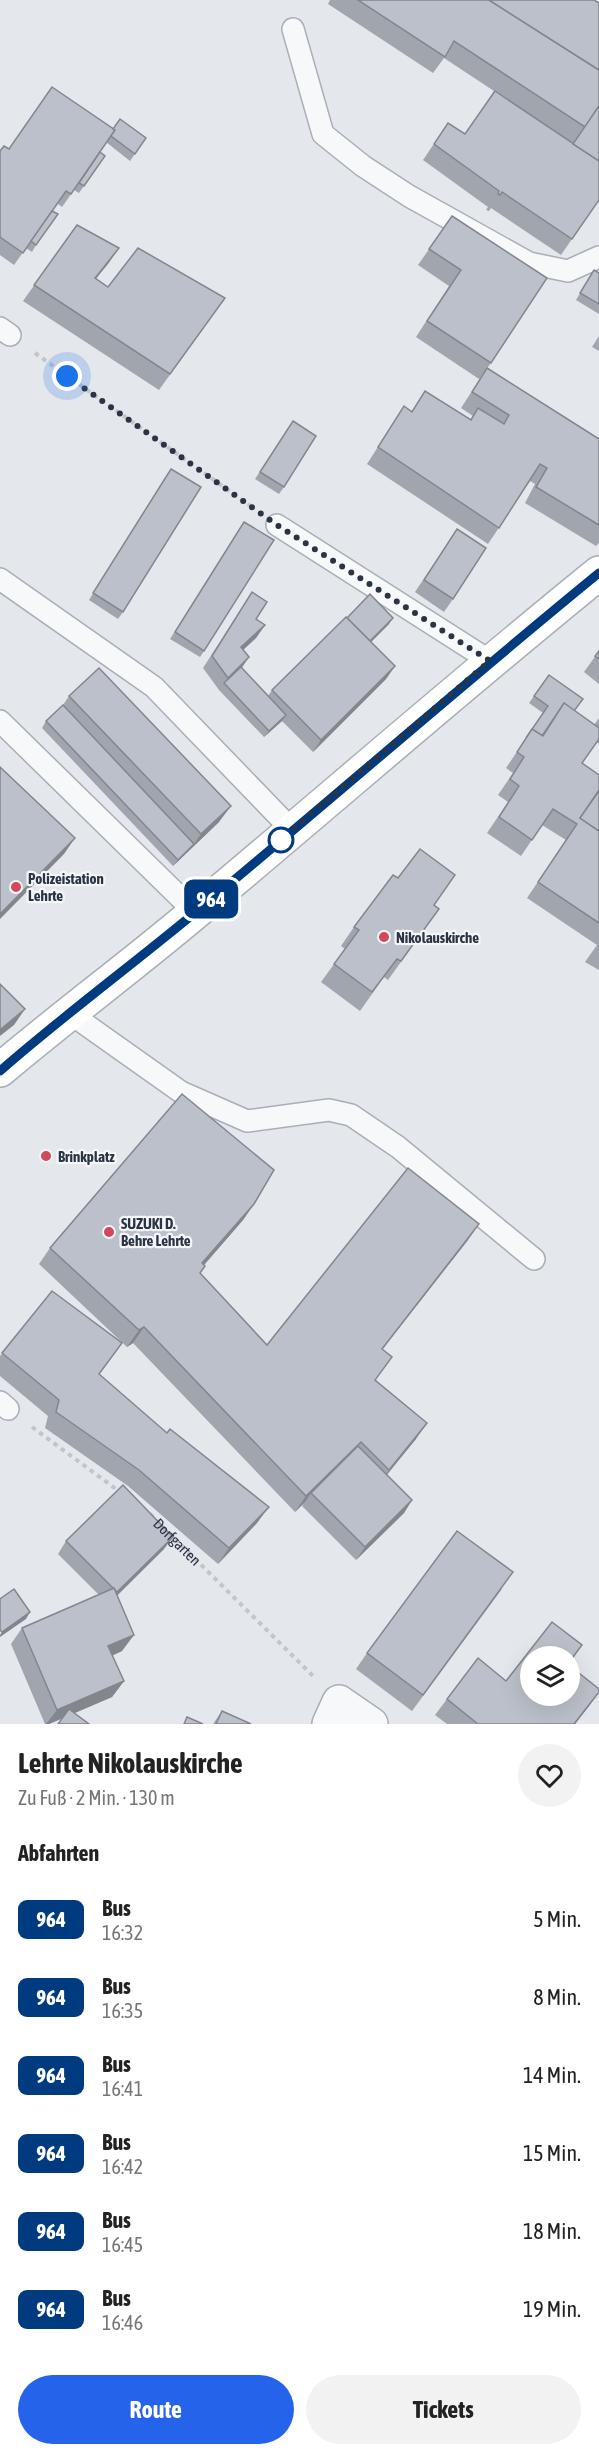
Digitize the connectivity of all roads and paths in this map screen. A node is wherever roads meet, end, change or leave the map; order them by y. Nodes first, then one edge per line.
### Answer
1 (293, 29) dead end
2 (599, 257) edge
3 (5, 332) edge
4 (277, 525) joint
5 (599, 573) edge
6 (0, 579) edge
7 (490, 661) junction
8 (0, 721) edge
9 (292, 830) junction
10 (195, 912) junction
11 (68, 1012) junction
12 (0, 1070) edge
13 (534, 1259) dead end
14 (4, 1406) edge
15 (130, 1499) edge
16 (148, 1513) edge
17 (334, 1713) edge
18 (371, 1724) edge

1 - 2 lane
3 - 4 path
4 - 7 lane
5 - 7 street
6 - 9 lane
7 - 9 street
8 - 10 lane
9 - 10 street
10 - 11 street
11 - 12 street
11 - 13 lane
14 - 15 path
16 - 17 path, Dorfgarten
17 - 18 street

